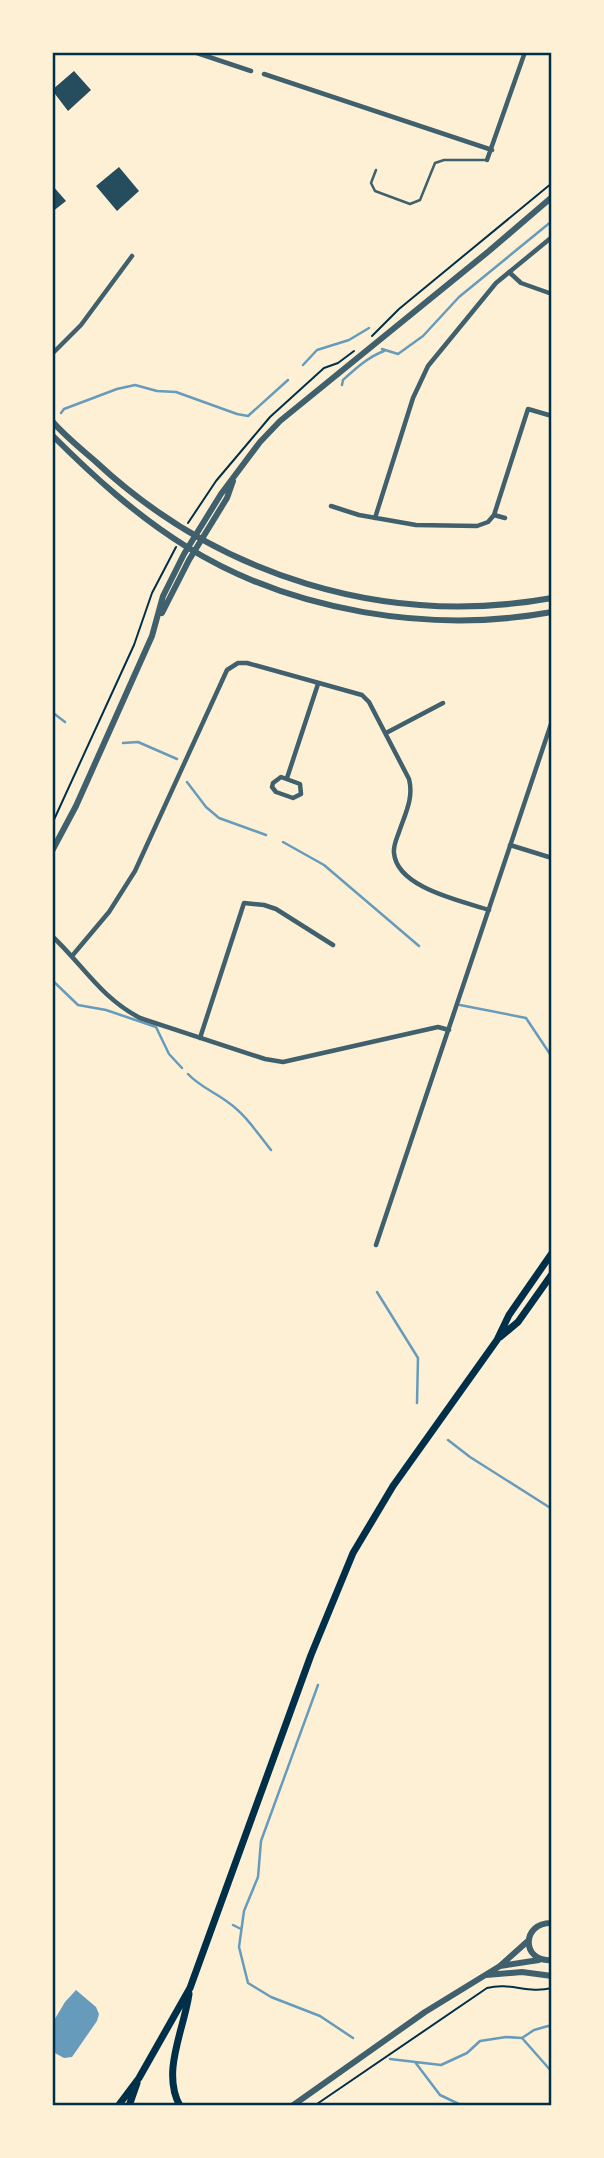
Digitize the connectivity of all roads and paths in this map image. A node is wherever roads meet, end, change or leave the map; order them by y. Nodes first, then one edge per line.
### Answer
1 (194, 52) edge
2 (525, 52) edge
3 (251, 71) dead end
4 (264, 74) dead end
5 (492, 150) junction
6 (486, 160) joint
7 (376, 170) dead end
8 (551, 197) edge
9 (551, 237) edge
10 (132, 256) dead end
11 (509, 272) junction
12 (551, 294) edge
13 (52, 354) edge
14 (551, 416) edge
15 (52, 421) edge
16 (52, 435) edge
17 (331, 506) dead end
18 (494, 514) junction
19 (375, 518) junction
20 (505, 518) dead end
21 (198, 538) junction
22 (176, 549) dead end
23 (191, 549) junction
24 (551, 598) edge
25 (551, 611) edge
26 (318, 684) junction
27 (443, 703) dead end
28 (551, 721) edge
29 (386, 733) junction
30 (287, 778) junction
31 (52, 824) edge
32 (510, 845) junction
33 (52, 850) edge
34 (551, 859) edge
35 (489, 910) junction
36 (52, 936) edge
37 (333, 945) dead end
38 (72, 956) junction
39 (449, 1030) junction
40 (200, 1038) junction
41 (376, 1245) dead end
42 (551, 1253) edge
43 (540, 1269) junction
44 (551, 1275) edge
45 (497, 1340) junction
46 (551, 1923) edge
47 (529, 1940) junction
48 (548, 1961) edge
49 (500, 1966) junction
50 (484, 1975) junction
51 (551, 1976) edge
52 (190, 1988) junction
53 (551, 1988) edge
54 (139, 2078) junction
55 (118, 2105) edge
56 (129, 2105) edge
57 (180, 2105) edge
58 (292, 2105) edge
59 (314, 2105) edge

1 - 3 street
2 - 5 street
4 - 5 street
5 - 6 street
6 - 7 lane
8 - 21 street
9 - 11 street
10 - 13 street
11 - 12 street
11 - 19 street
14 - 18 street
15 - 21 street
16 - 23 street
17 - 19 street
18 - 19 street
18 - 20 street
21 - 23 street
21 - 24 street
22 - 31 path
23 - 25 street
23 - 33 street
26 - 29 street
26 - 30 street
26 - 38 street
27 - 29 street
28 - 32 street
29 - 35 street
30 - 30 street
32 - 34 street
32 - 35 street
35 - 39 street
36 - 38 street
37 - 40 street
38 - 40 street
39 - 40 street
39 - 41 street
42 - 43 main road
43 - 44 street
43 - 45 main road
44 - 45 main road
45 - 52 main road
46 - 47 street
47 - 48 street
47 - 49 street
48 - 49 street
49 - 50 street
50 - 51 street
50 - 58 street
52 - 54 main road
52 - 57 main road
53 - 59 path
54 - 55 main road
54 - 56 main road

